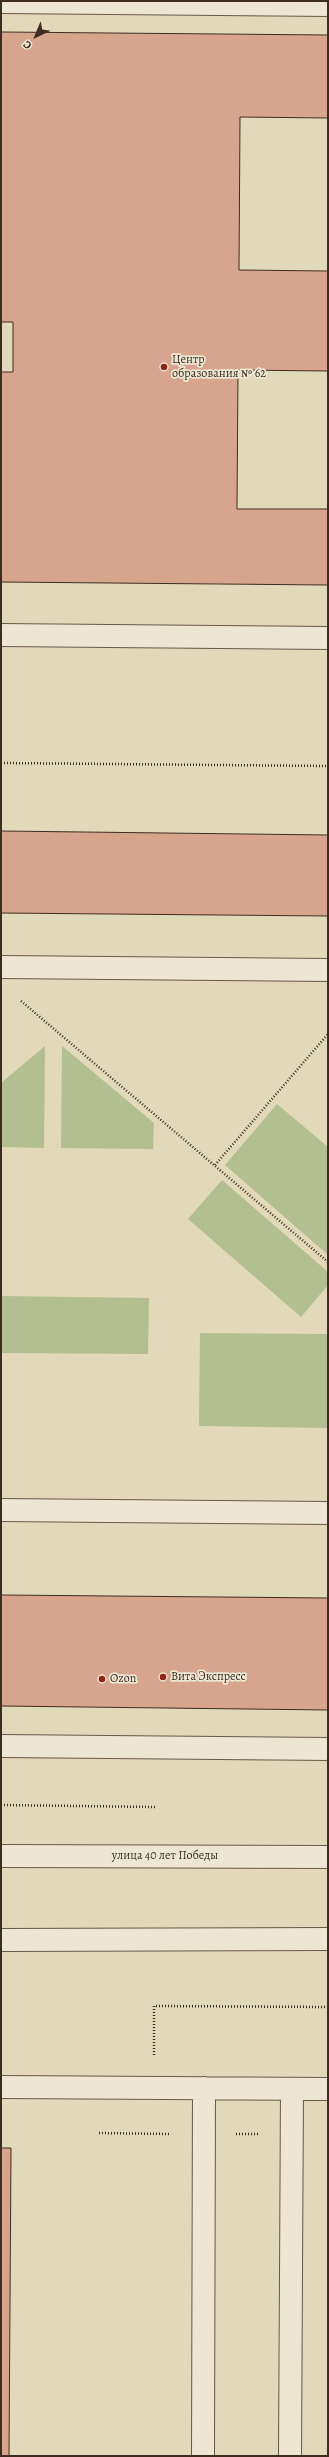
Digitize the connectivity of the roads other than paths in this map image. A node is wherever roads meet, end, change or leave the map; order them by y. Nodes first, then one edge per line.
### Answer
1 (1, 2) edge
2 (328, 5) edge
3 (1, 635) edge
4 (328, 638) edge
5 (1, 967) edge
6 (328, 970) edge
7 (1, 1510) edge
8 (328, 1513) edge
9 (1, 1746) edge
10 (328, 1749) edge
11 (1, 1856) edge
12 (328, 1857) edge
13 (328, 1939) edge
14 (1, 1940) edge
15 (1, 2087) edge
16 (204, 2088) junction
17 (292, 2089) junction
18 (328, 2089) edge
19 (203, 2456) edge
20 (290, 2456) edge

1 - 2 street
3 - 4 street
5 - 6 street
7 - 8 street
9 - 10 street
11 - 12 street, улица 40 лет Победы
13 - 14 street
15 - 16 street
16 - 17 street
16 - 19 street
17 - 18 street
17 - 20 street

